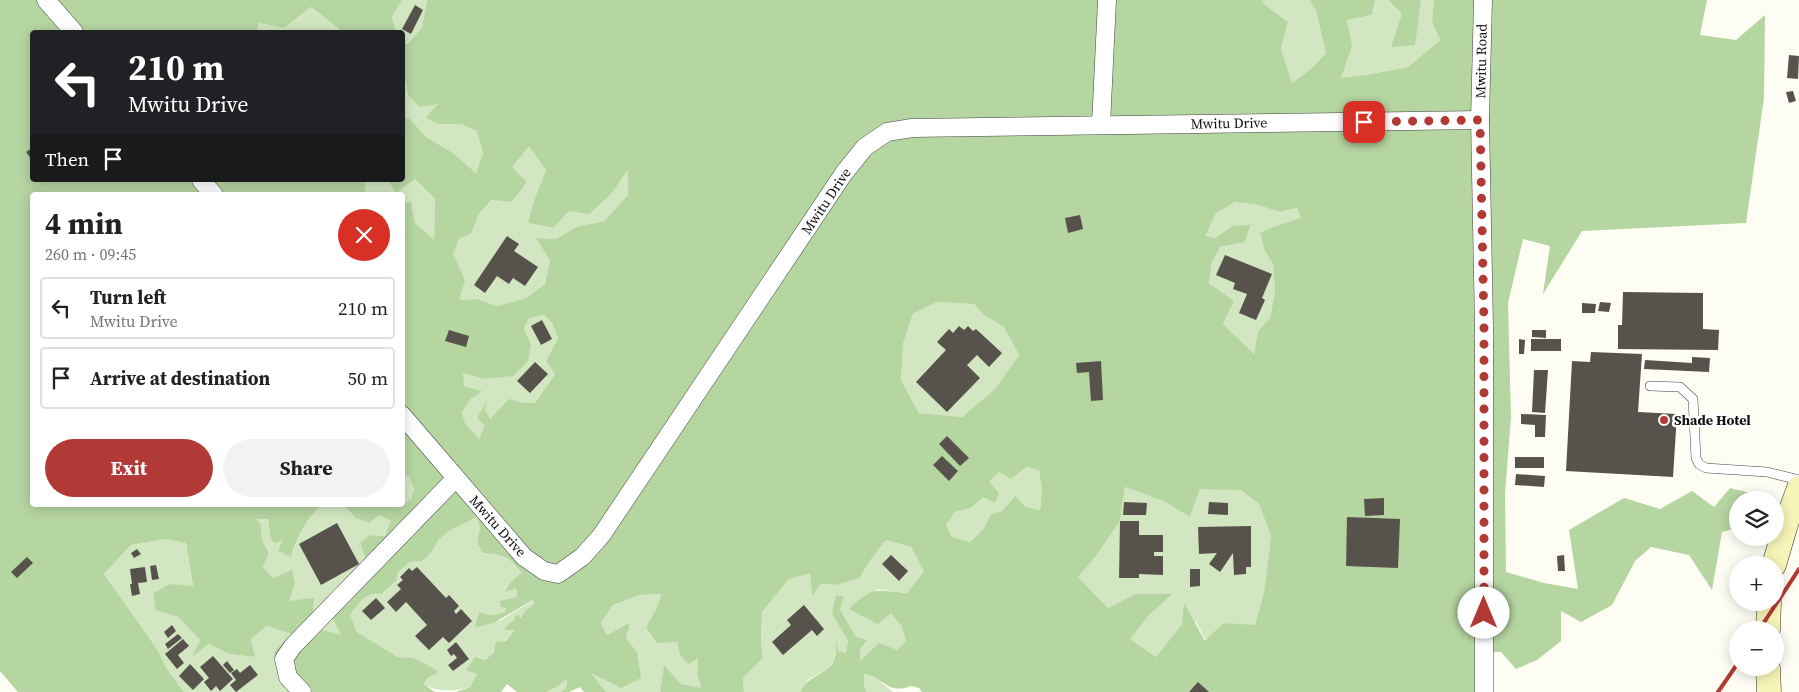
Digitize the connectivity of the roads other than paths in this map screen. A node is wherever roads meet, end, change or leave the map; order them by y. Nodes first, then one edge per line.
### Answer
1 (46, 0) edge
2 (1107, 0) edge
3 (1482, 0) edge
4 (72, 30) edge
5 (1480, 120) junction
6 (1101, 125) junction
7 (203, 182) edge
8 (211, 192) edge
9 (1650, 386) dead end
10 (405, 418) edge
11 (456, 478) junction
12 (1799, 480) edge
13 (1799, 488) edge
14 (1777, 556) edge
15 (1768, 676) edge
16 (302, 692) edge
17 (1484, 692) edge
18 (1769, 692) edge

1 - 4 street
2 - 6 street
3 - 5 street, Mwitu Road
5 - 6 street, Mwitu Drive
5 - 17 street, Mwitu Road
6 - 11 street, Mwitu Drive
7 - 8 street
9 - 12 lane
10 - 11 street, Mwitu Drive
11 - 16 street
13 - 14 main road
15 - 18 main road

